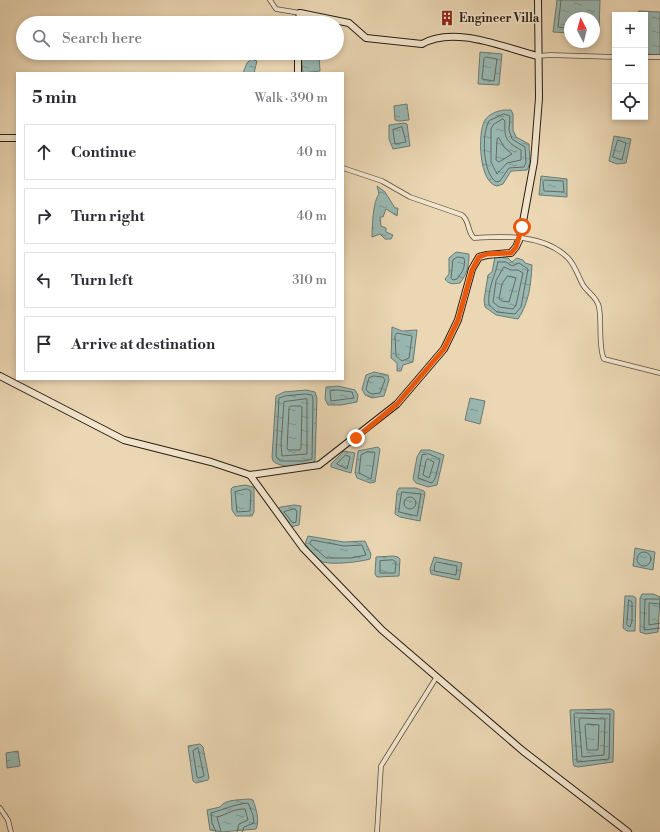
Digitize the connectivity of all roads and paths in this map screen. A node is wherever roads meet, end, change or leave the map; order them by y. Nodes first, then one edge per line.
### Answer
1 (270, 0) edge
2 (538, 0) edge
3 (300, 13) junction
4 (299, 16) edge
5 (315, 16) edge
6 (344, 22) edge
7 (538, 56) junction
8 (612, 57) edge
9 (648, 57) edge
10 (660, 57) edge
11 (298, 60) edge
12 (298, 72) edge
13 (0, 138) edge
14 (16, 138) edge
15 (344, 168) edge
16 (520, 238) junction
17 (660, 373) edge
18 (0, 376) edge
19 (250, 475) junction
20 (436, 678) junction
21 (0, 808) edge
22 (11, 832) edge
23 (377, 832) edge
24 (628, 832) edge

1 - 3 street
2 - 7 street
3 - 4 street
3 - 5 street
6 - 7 street
7 - 8 street
7 - 16 street
9 - 10 street
11 - 12 street
13 - 14 street
15 - 16 street
16 - 17 street
16 - 19 street
18 - 19 street
19 - 20 street
20 - 23 street
20 - 24 street
21 - 22 street

